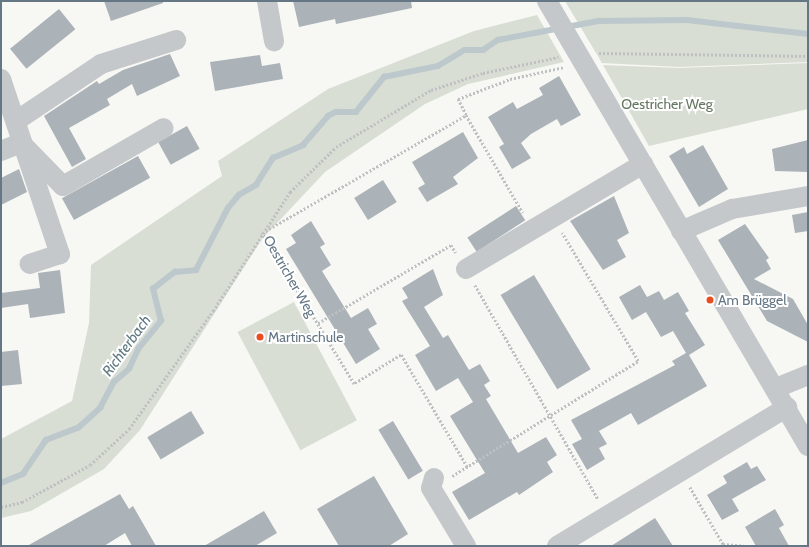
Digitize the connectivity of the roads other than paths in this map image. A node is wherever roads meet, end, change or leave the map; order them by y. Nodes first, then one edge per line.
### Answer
1 (267, 1) edge
2 (551, 8) edge
3 (176, 40) dead end
4 (274, 41) dead end
5 (1, 79) edge
6 (16, 121) junction
7 (164, 128) dead end
8 (21, 142) junction
9 (1, 152) edge
10 (642, 164) junction
11 (808, 196) edge
12 (681, 231) junction
13 (30, 264) dead end
14 (466, 269) road end
15 (808, 375) edge
16 (776, 388) junction
17 (787, 407) junction
18 (808, 446) edge
19 (432, 483) road end
20 (466, 546) edge
21 (557, 546) edge

1 - 4 street
2 - 10 street
3 - 6 street
5 - 6 street
6 - 8 street
7 - 8 street
8 - 9 street
8 - 13 street
10 - 12 street
10 - 14 street
11 - 12 street
12 - 16 street
15 - 16 street
16 - 17 street
17 - 18 street
17 - 21 street
19 - 20 street

